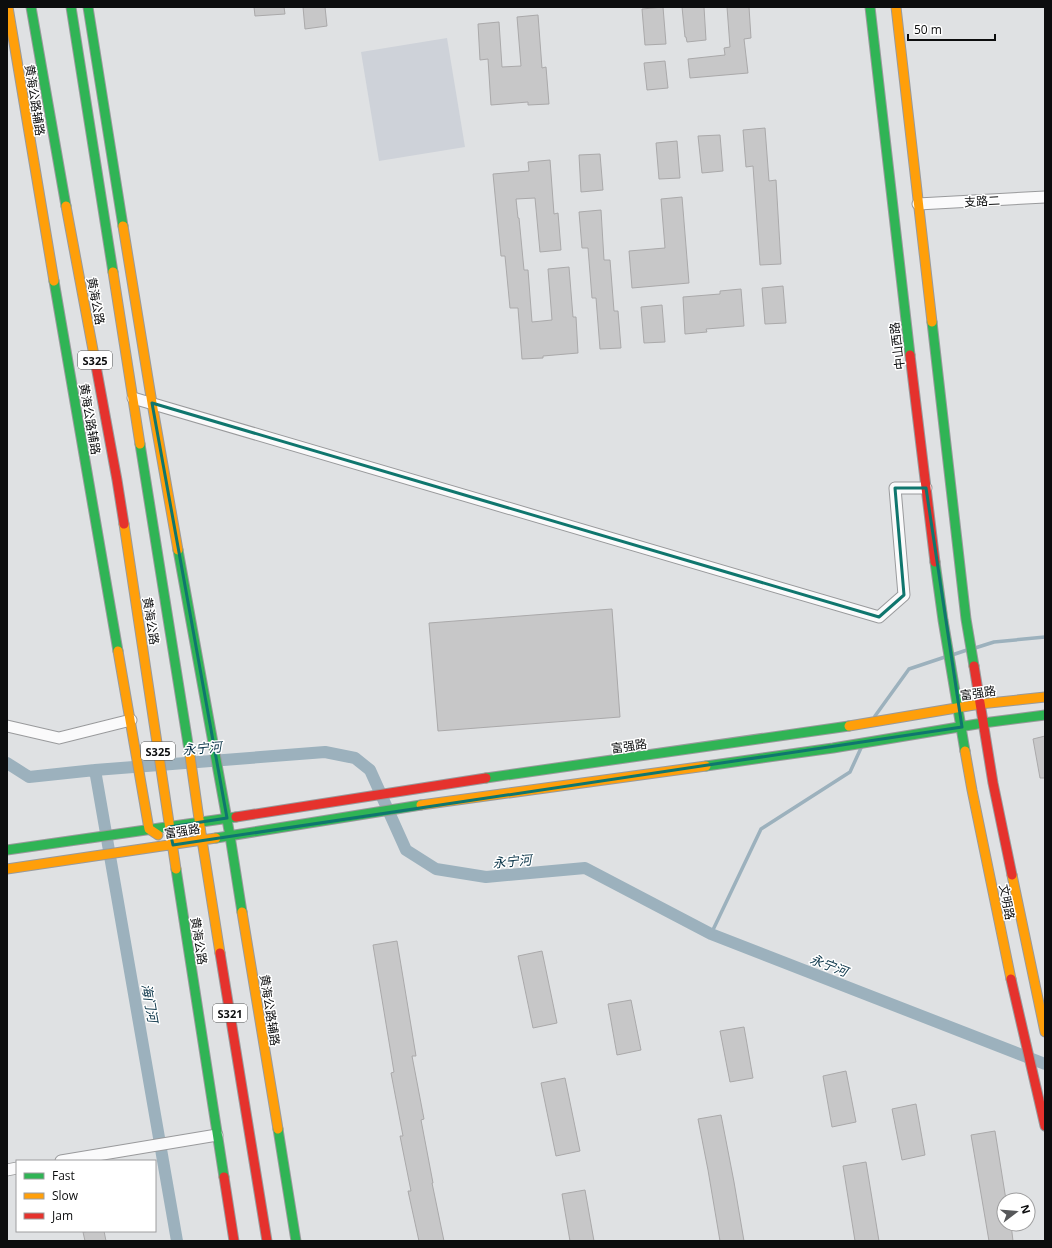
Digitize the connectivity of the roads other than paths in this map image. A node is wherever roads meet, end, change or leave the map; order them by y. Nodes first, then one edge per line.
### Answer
1 (8, 7) edge
2 (31, 7) edge
3 (71, 7) edge
4 (88, 7) edge
5 (870, 7) edge
6 (896, 7) edge
7 (1045, 197) edge
8 (918, 204) junction
9 (133, 398) junction
10 (152, 403) junction
11 (926, 488) junction
12 (954, 681) joint
13 (1045, 697) edge
14 (980, 704) junction
15 (958, 708) junction
16 (1045, 715) edge
17 (131, 720) junction
18 (983, 723) junction
19 (7, 726) edge
20 (962, 727) junction
21 (195, 785) joint
22 (164, 788) joint
23 (227, 818) junction
24 (199, 822) junction
25 (169, 827) junction
26 (149, 829) junction
27 (230, 836) junction
28 (202, 840) junction
29 (173, 845) junction
30 (7, 850) edge
31 (7, 869) edge
32 (1045, 1032) edge
33 (1044, 1123) edge
34 (217, 1136) junction
35 (67, 1160) edge
36 (234, 1241) edge
37 (267, 1241) edge
38 (296, 1241) edge

1 - 17 main road, 黄海公路辅路
2 - 22 main road, 黄海公路 / S325
3 - 9 main road, 黄海公路 / S325
4 - 10 main road
5 - 11 main road, 中山西路
6 - 8 main road
7 - 8 street, 支路二
8 - 14 main road, 文明路
9 - 10 street
9 - 21 main road, 黄海公路 / S325
10 - 11 street
10 - 23 main road, 黄海公路辅路
11 - 12 main road, 中山西路
12 - 15 main road, 文明路
13 - 14 main road, 富强路
14 - 15 main road, 富强路
14 - 18 main road, 文明路
15 - 20 main road, 文明路
15 - 23 main road, 富强路
16 - 18 main road
17 - 19 street
17 - 26 main road, 黄海公路辅路
18 - 20 main road
18 - 32 main road, 文明路
20 - 27 main road, 富强路
20 - 33 main road, 文明路
21 - 24 main road, 黄海公路 / S321
22 - 25 main road, 黄海公路 / S321
23 - 24 main road, 富强路
23 - 27 main road, 黄海公路辅路
24 - 25 main road, 富强路
24 - 28 main road, 黄海公路 / S321
25 - 26 main road, 富强路
25 - 29 main road, 黄海公路 / S321
26 - 29 main road
26 - 30 main road, 富强路
27 - 28 main road, 富强路
27 - 38 main road, 黄海公路辅路
28 - 29 main road, 富强路
28 - 37 main road, 黄海公路 / S321
29 - 31 main road, 富强路
29 - 34 main road, 黄海公路 / S321
34 - 35 street
34 - 36 main road, 黄海公路 / S321

